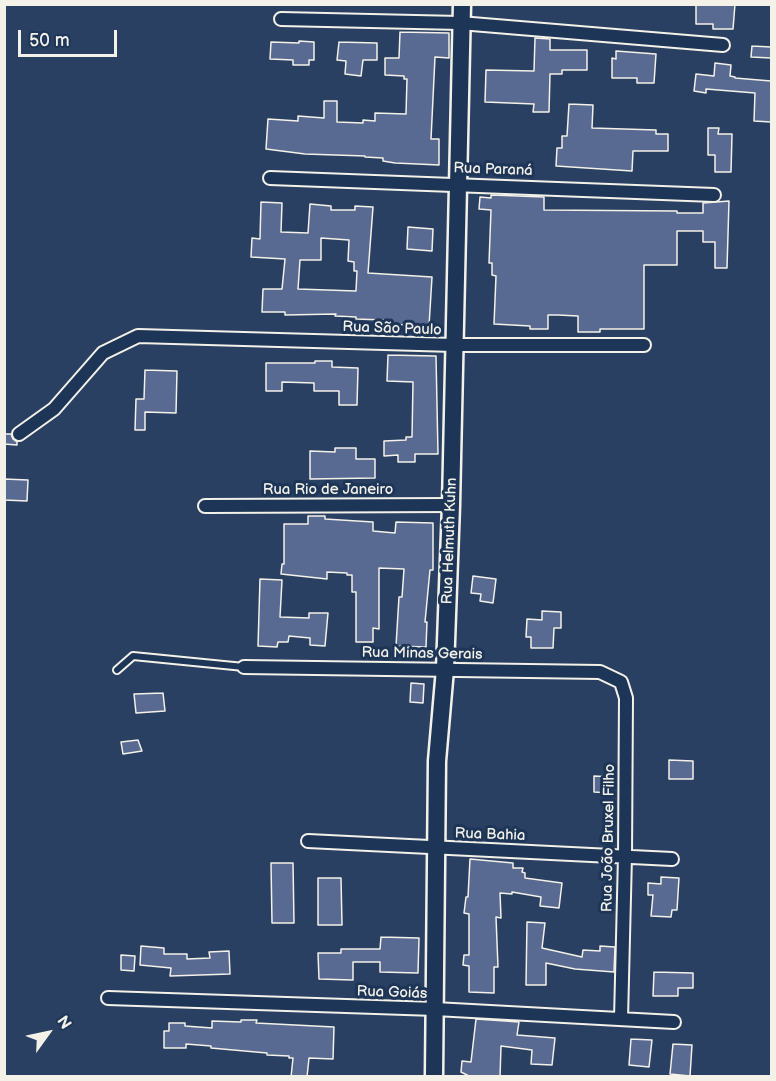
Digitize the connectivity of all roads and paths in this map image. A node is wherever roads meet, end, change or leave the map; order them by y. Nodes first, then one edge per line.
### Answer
1 (462, 4) edge
2 (281, 19) dead end
3 (460, 23) junction
4 (723, 45) dead end
5 (270, 178) dead end
6 (459, 183) junction
7 (714, 195) dead end
8 (454, 345) junction
9 (644, 345) dead end
10 (19, 434) dead end
11 (451, 505) junction
12 (205, 506) dead end
13 (244, 667) joint
14 (444, 669) junction
15 (117, 670) dead end
16 (600, 672) joint
17 (308, 841) dead end
18 (437, 848) junction
19 (625, 856) junction
20 (672, 859) dead end
21 (108, 998) dead end
22 (435, 1010) junction
23 (621, 1019) junction
24 (674, 1022) dead end
25 (434, 1077) edge

1 - 3 main road, Rua Helmuth Kuhn
2 - 3 street
3 - 4 street
3 - 6 main road, Rua Helmuth Kuhn
5 - 6 street, Rua Paraná
6 - 7 street, Rua Paraná
6 - 8 main road, Rua Helmuth Kuhn
8 - 9 street, Rua São Paulo
8 - 10 street, Rua São Paulo
8 - 11 main road, Rua Helmuth Kuhn
11 - 12 street, Rua Rio de Janeiro
11 - 14 main road, Rua Helmuth Kuhn
13 - 14 street, Rua Minas Gerais
13 - 15 lane
14 - 16 street, Rua Minas Gerais
14 - 18 main road, Rua Helmuth Kuhn
16 - 19 street, Rua João Bruxel Filho
17 - 18 street, Rua Bahia
18 - 19 street, Rua Bahia
18 - 22 main road, Rua Helmuth Kuhn
19 - 20 street, Rua Bahia
19 - 23 street, Rua João Bruxel Filho
21 - 22 street, Rua Goiás
22 - 23 street, Rua Goiás
22 - 25 main road, Rua Helmuth Kuhn
23 - 24 street, Rua Goiás

